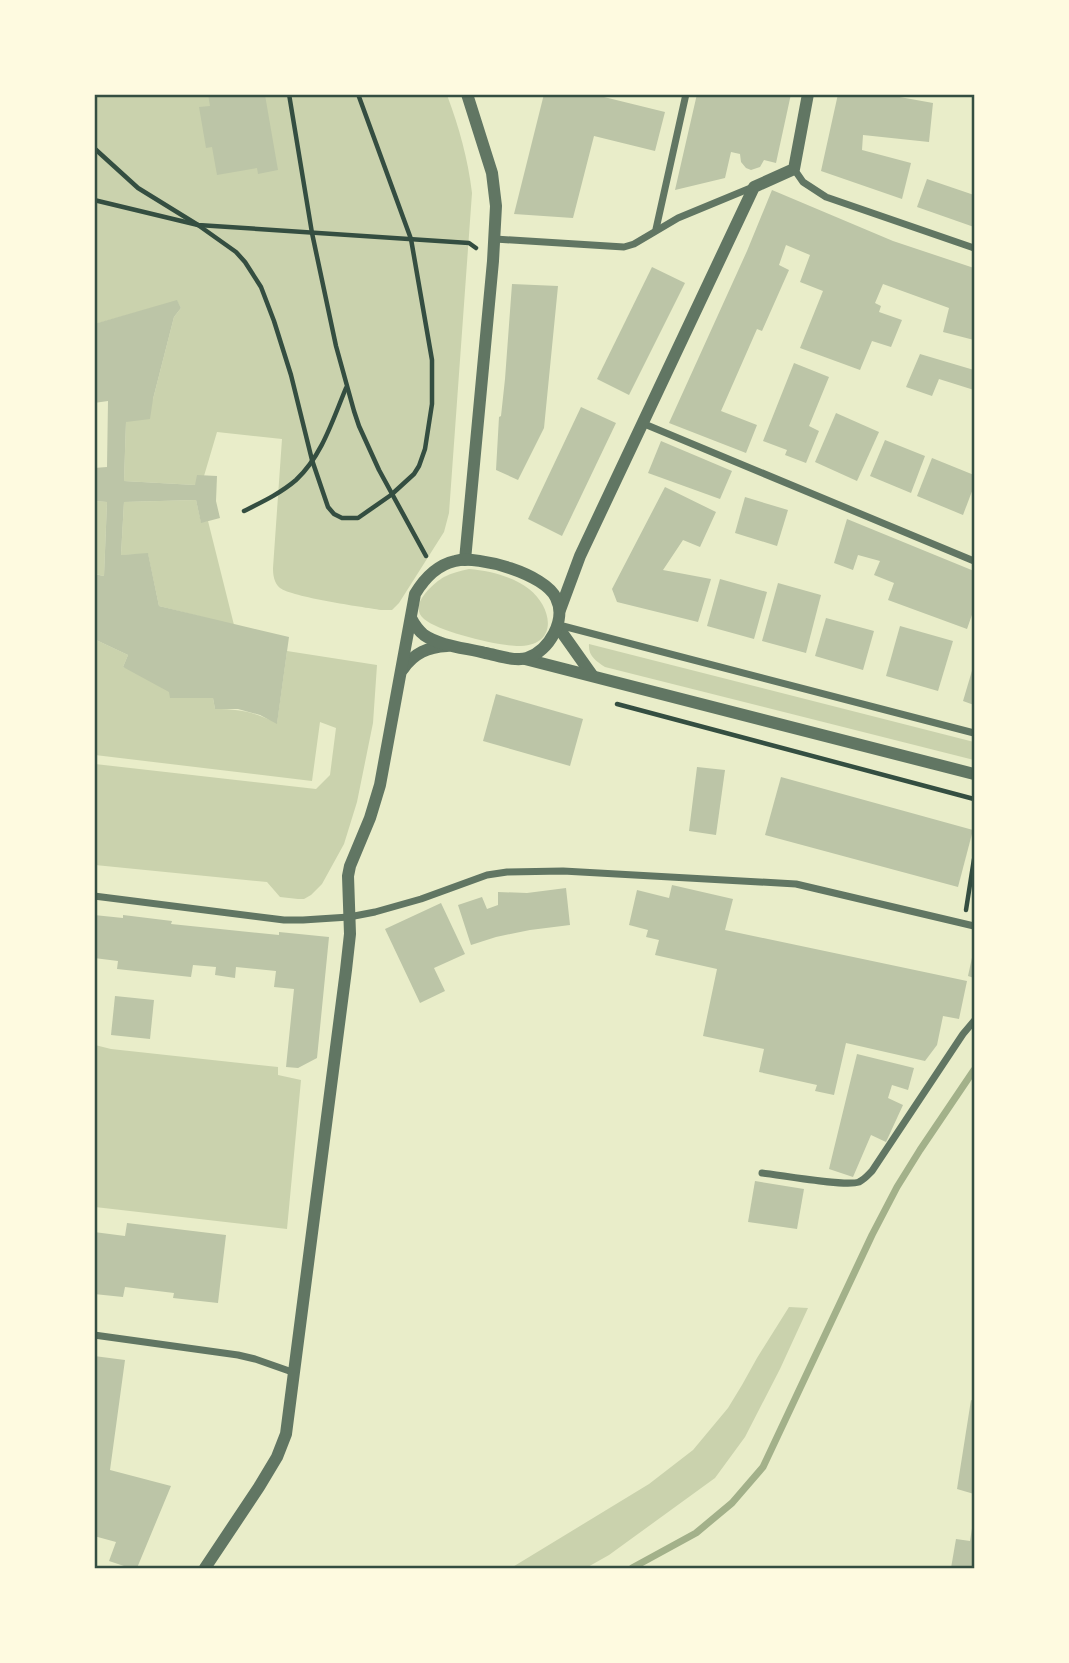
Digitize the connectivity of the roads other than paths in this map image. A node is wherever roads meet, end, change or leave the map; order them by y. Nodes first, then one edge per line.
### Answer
1 (467, 94) edge
2 (686, 94) edge
3 (808, 94) edge
4 (793, 169) junction
5 (754, 187) junction
6 (656, 229) junction
7 (495, 239) junction
8 (975, 248) edge
9 (642, 423) junction
10 (465, 560) junction
11 (975, 561) edge
12 (559, 611) junction
13 (411, 618) junction
14 (558, 626) junction
15 (454, 646) junction
16 (525, 659) junction
17 (401, 671) junction
18 (592, 675) junction
19 (975, 733) edge
20 (975, 774) edge
21 (94, 896) edge
22 (349, 917) junction
23 (975, 926) edge
24 (975, 1021) edge
25 (762, 1173) dead end
26 (94, 1335) edge
27 (295, 1373) junction
28 (205, 1569) edge

1 - 7 street
2 - 6 street
3 - 4 street
4 - 5 street
4 - 8 street
5 - 6 street
5 - 9 street
6 - 7 street
7 - 10 street
9 - 11 street
9 - 12 street
10 - 12 street
10 - 13 street
12 - 14 street
13 - 15 street
13 - 17 street
14 - 16 street
14 - 18 street
14 - 19 street
15 - 16 street
15 - 17 street
16 - 18 street
17 - 22 street
18 - 20 street
21 - 22 street
22 - 23 street
22 - 27 street
24 - 25 street
26 - 27 street
27 - 28 street

